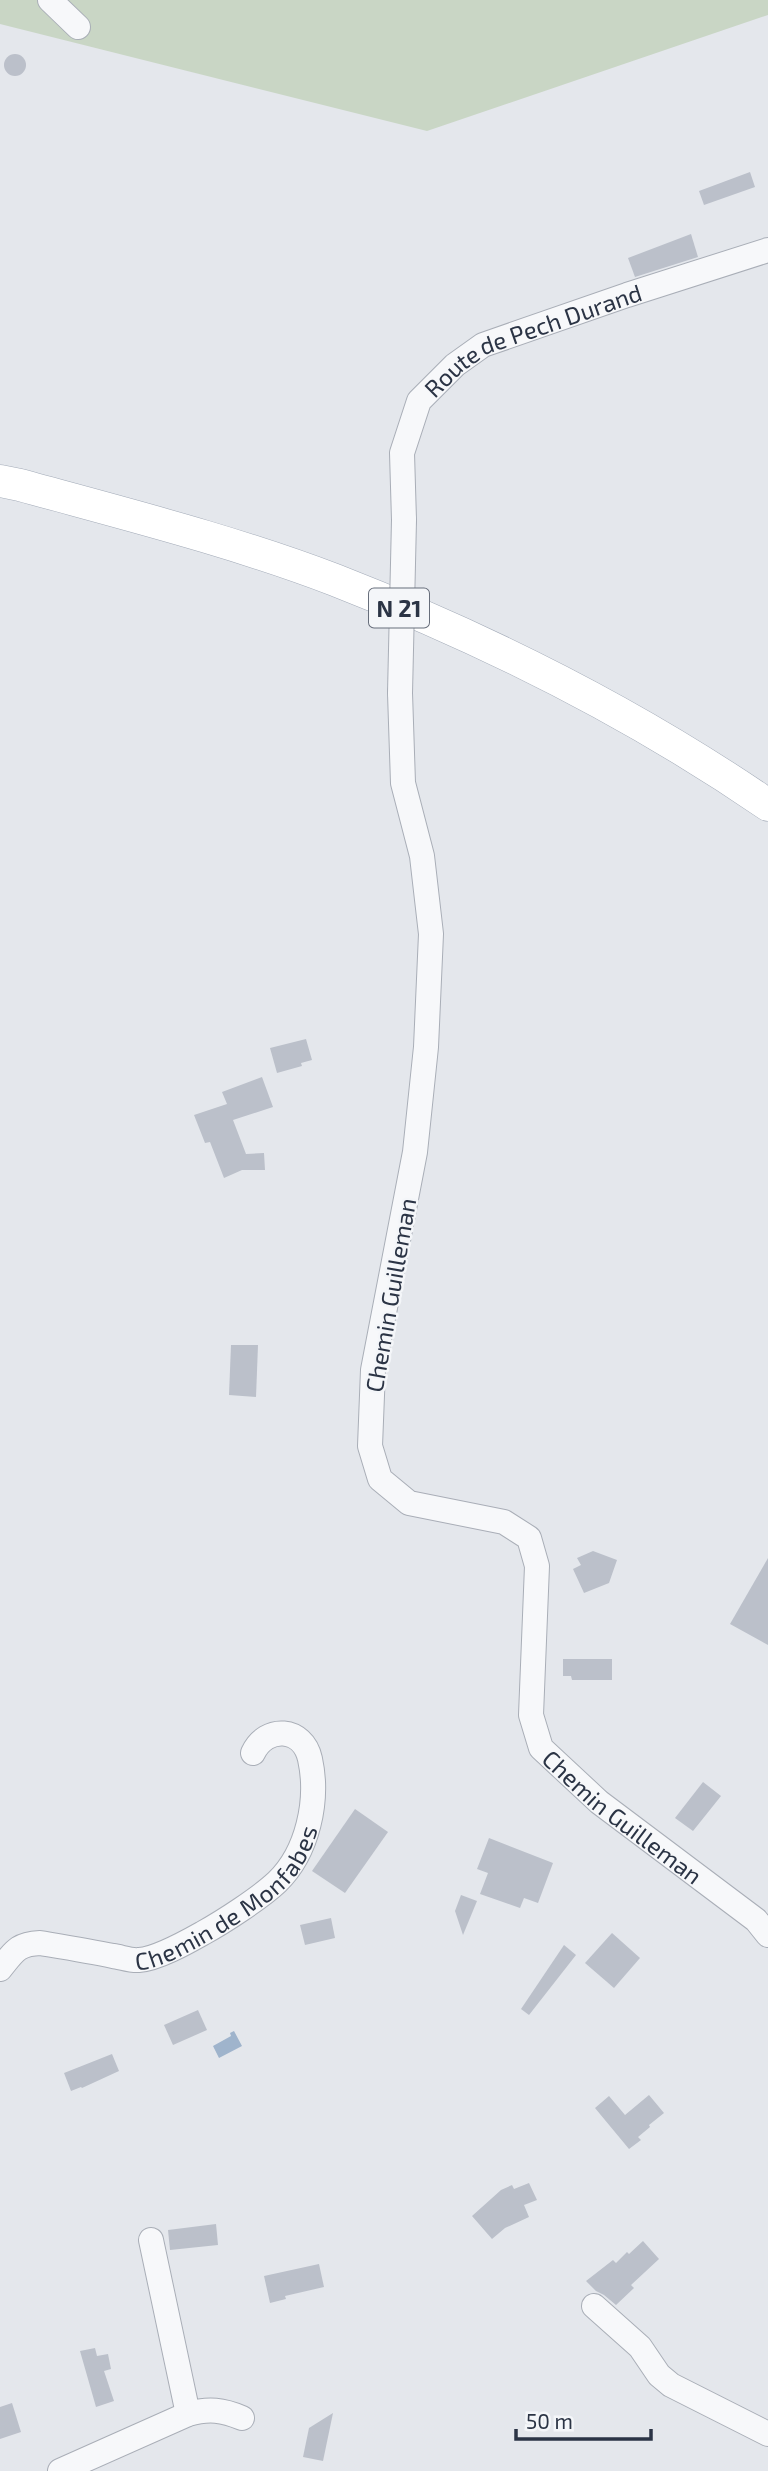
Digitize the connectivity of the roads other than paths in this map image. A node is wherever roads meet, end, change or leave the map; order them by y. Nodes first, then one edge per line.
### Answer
1 (50, 0) edge
2 (78, 27) dead end
3 (768, 250) edge
4 (0, 481) edge
5 (400, 693) joint
6 (768, 805) edge
7 (253, 1753) dead end
8 (768, 1935) edge
9 (0, 1969) edge
10 (151, 2240) dead end
11 (594, 2306) dead end
12 (188, 2414) junction
13 (242, 2418) dead end
14 (768, 2434) edge
15 (60, 2471) edge

1 - 2 street
3 - 5 street, Route de Pech Durand, bridge
4 - 6 main road, N 21
5 - 8 street, Chemin Guilleman
7 - 9 street, Chemin de Monfabes
10 - 12 street
11 - 14 street
12 - 13 street
12 - 15 street

